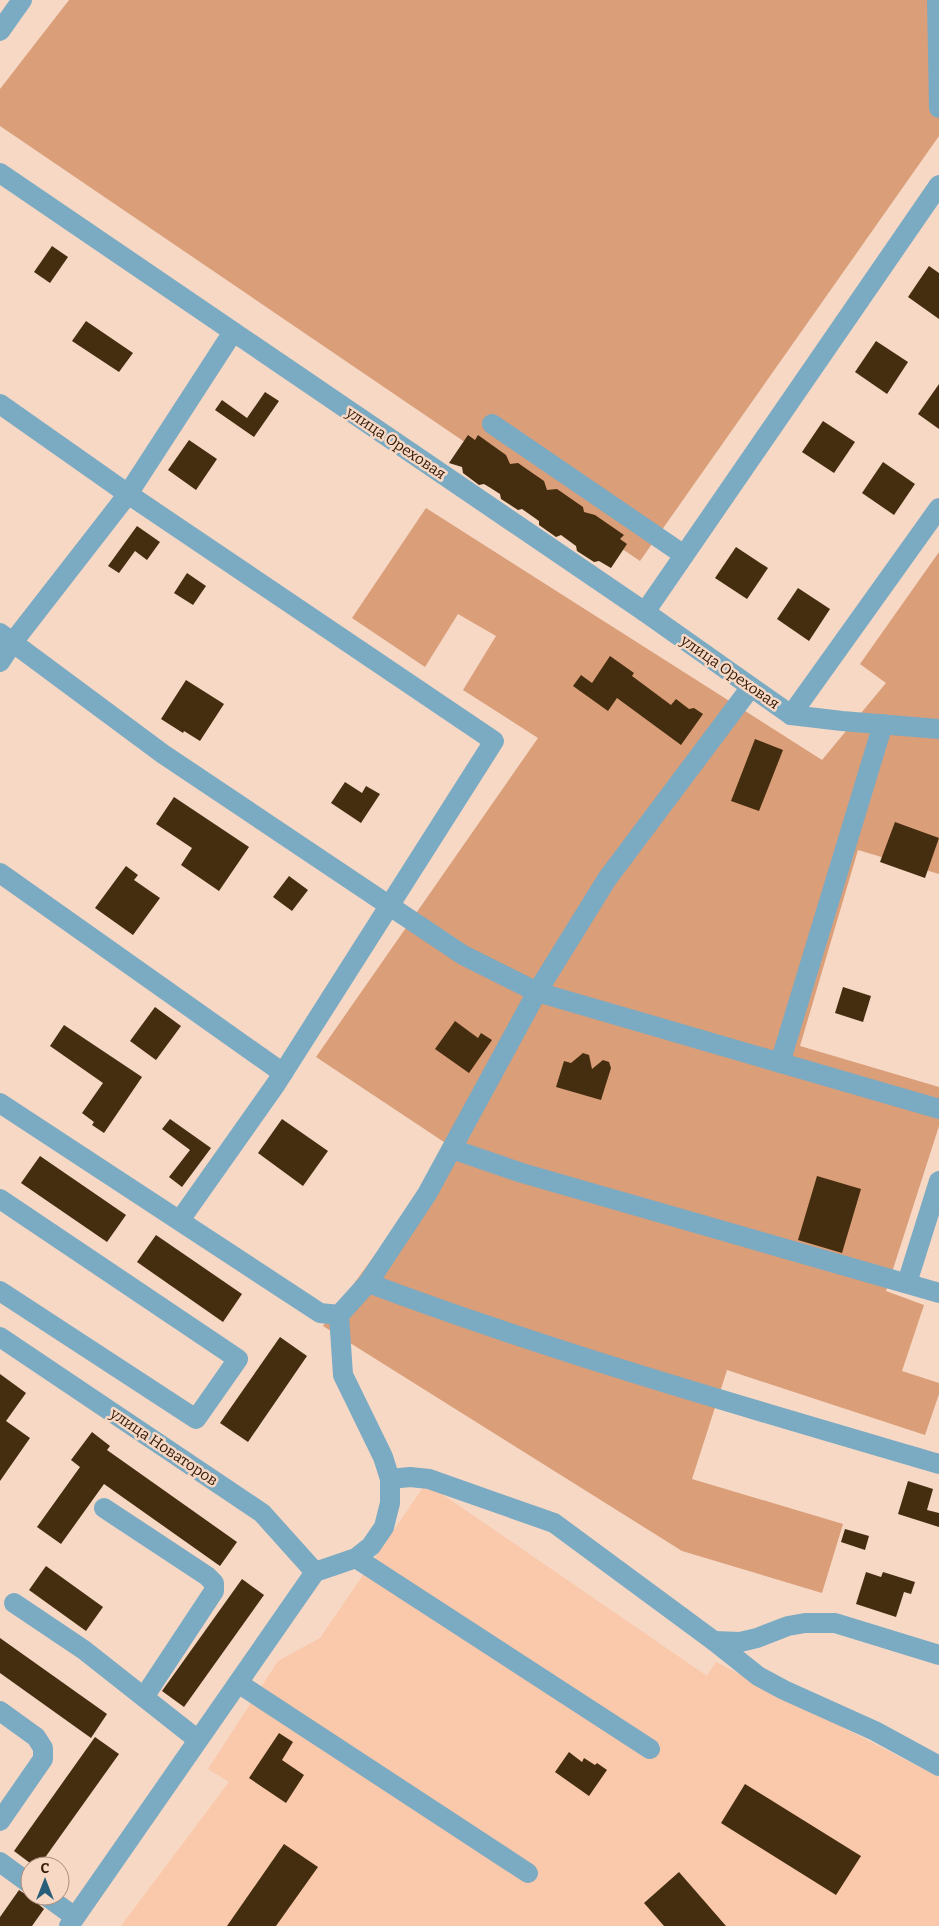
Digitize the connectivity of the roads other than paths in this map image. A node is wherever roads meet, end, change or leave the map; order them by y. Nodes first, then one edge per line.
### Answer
1 (22, 0) edge
2 (937, 0) edge
3 (0, 31) edge
4 (939, 108) edge
5 (0, 173) edge
6 (939, 185) edge
7 (233, 332) junction
8 (0, 404) edge
9 (492, 424) dead end
10 (128, 494) junction
11 (939, 508) edge
12 (684, 556) junction
13 (645, 612) junction
14 (6, 637) edge
15 (0, 662) edge
16 (751, 687) junction
17 (791, 715) junction
18 (883, 724) junction
19 (939, 729) edge
20 (0, 873) edge
21 (390, 906) junction
22 (536, 992) junction
23 (780, 1063) junction
24 (284, 1073) junction
25 (0, 1103) edge
26 (939, 1109) edge
27 (452, 1149) junction
28 (939, 1180) edge
29 (0, 1199) edge
30 (180, 1220) junction
31 (907, 1283) junction
32 (368, 1284) junction
33 (0, 1291) edge
34 (939, 1293) edge
35 (339, 1315) junction
36 (0, 1337) edge
37 (939, 1464) edge
38 (390, 1479) junction
39 (104, 1508) dead end
40 (356, 1558) junction
41 (315, 1572) junction
42 (14, 1603) dead end
43 (714, 1641) junction
44 (939, 1655) edge
45 (238, 1683) junction
46 (144, 1698) junction
47 (0, 1711) edge
48 (198, 1740) junction
49 (650, 1749) dead end
50 (939, 1766) edge
51 (0, 1821) edge
52 (0, 1862) edge
53 (528, 1873) dead end
54 (20, 1877) edge
55 (56, 1906) edge
56 (72, 1922) edge

1 - 3 street
2 - 4 street
5 - 7 street, улица Ореховая
6 - 12 street
7 - 10 street
7 - 13 street, улица Ореховая
8 - 10 street
9 - 12 street
10 - 14 street
10 - 21 street
11 - 17 street
12 - 13 street
13 - 16 street, улица Ореховая
14 - 15 street
14 - 21 street
16 - 17 street, улица Ореховая
16 - 22 street
17 - 18 street
18 - 19 street
18 - 23 street
20 - 24 street
21 - 22 street
21 - 24 street
22 - 23 street
22 - 27 street
23 - 26 street
24 - 30 street
25 - 30 street
27 - 31 street
27 - 32 street
28 - 31 street
29 - 33 street
30 - 35 street
31 - 34 street
32 - 35 street
32 - 37 street
35 - 38 street
36 - 41 street, улица Новаторов
38 - 40 street
38 - 43 street
39 - 46 street
40 - 41 street
40 - 49 street
41 - 45 street
42 - 46 street
43 - 44 street
43 - 50 street
45 - 48 street
45 - 53 street
46 - 48 street
47 - 51 street
48 - 56 street
52 - 54 street
55 - 56 street

